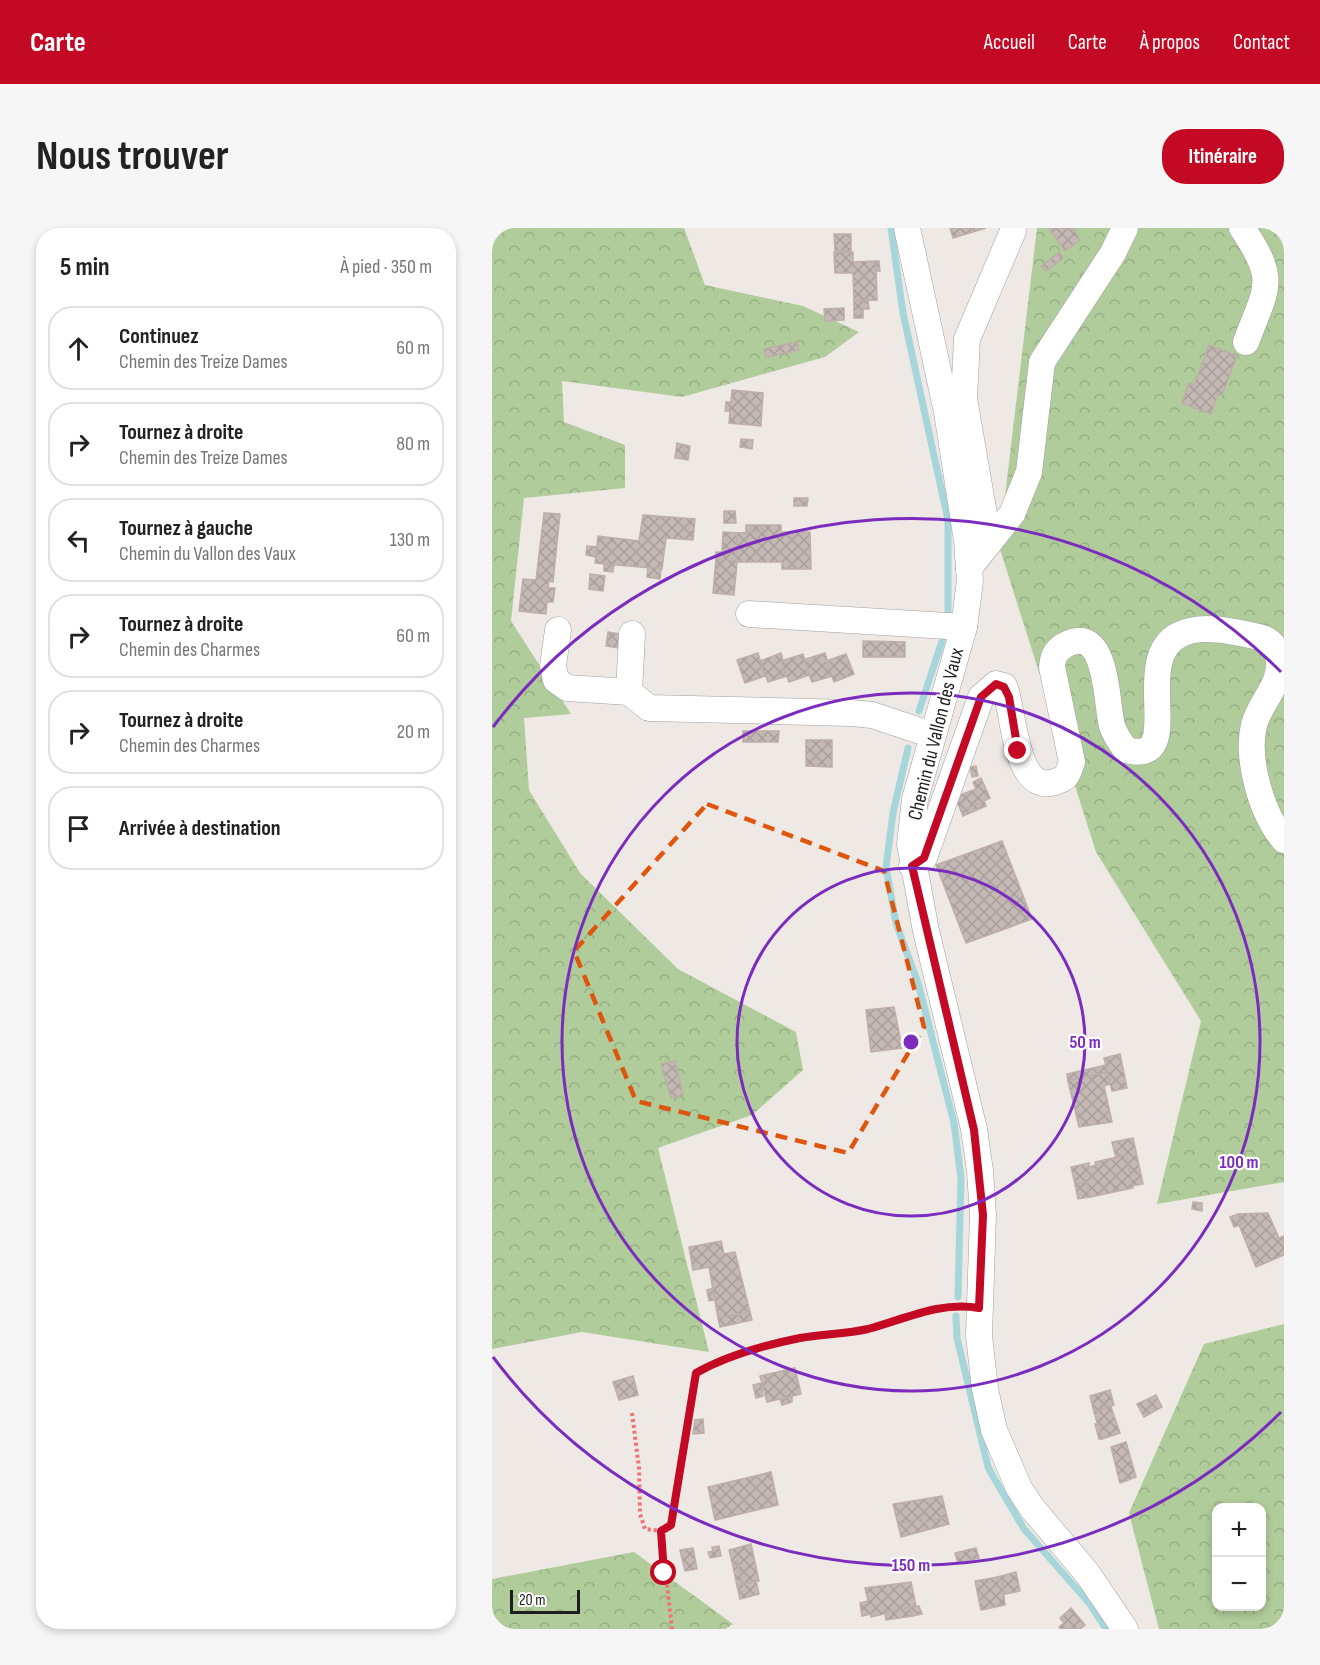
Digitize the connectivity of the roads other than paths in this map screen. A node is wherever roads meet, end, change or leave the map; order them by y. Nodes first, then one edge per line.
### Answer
1 (907, 228) edge
2 (1125, 228) edge
3 (1242, 228) edge
4 (1013, 231) dead end
5 (1246, 342) dead end
6 (989, 543) junction
7 (969, 567) junction
8 (749, 614) dead end
9 (964, 627) junction
10 (558, 630) dead end
11 (632, 634) dead end
12 (629, 692) junction
13 (932, 735) junction
14 (1284, 840) edge
15 (912, 866) junction
16 (1125, 1629) edge

1 - 7 street, Chemin du Vallon des Vaux
2 - 6 street
3 - 5 street
4 - 6 street
6 - 7 street
7 - 9 street, Chemin du Vallon des Vaux
8 - 9 street
9 - 13 street, Chemin du Vallon des Vaux
10 - 12 street
11 - 12 street
12 - 13 street
13 - 15 street, Chemin du Vallon des Vaux
14 - 15 street
15 - 16 street, Chemin du Vallon des Vaux

